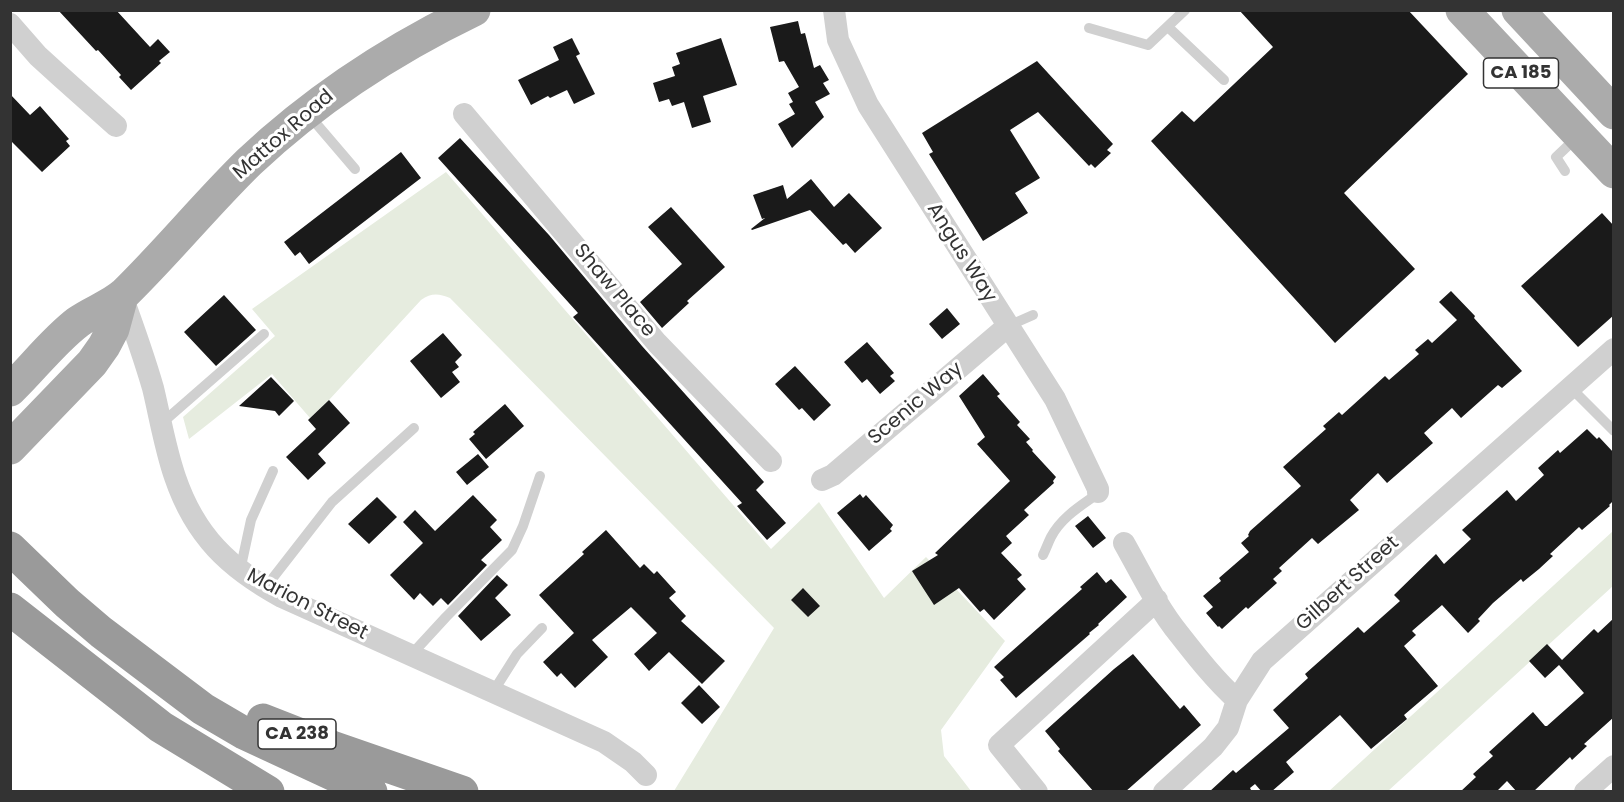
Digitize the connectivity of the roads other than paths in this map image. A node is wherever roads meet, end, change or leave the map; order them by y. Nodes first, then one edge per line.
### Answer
1 (474, 10) edge
2 (834, 10) edge
3 (1185, 10) edge
4 (1462, 10) edge
5 (1518, 10) edge
6 (10, 24) edge
7 (1168, 27) junction
8 (1089, 28) dead end
9 (1224, 80) dead end
10 (307, 112) junction
11 (1614, 113) edge
12 (464, 114) dead end
13 (116, 126) dead end
14 (1579, 135) junction
15 (355, 169) dead end
16 (1565, 171) dead end
17 (1614, 172) edge
18 (122, 296) junction
19 (1033, 315) dead end
20 (1008, 326) junction
21 (264, 334) dead end
22 (1614, 349) edge
23 (1569, 387) junction
24 (10, 390) edge
25 (161, 423) junction
26 (414, 428) dead end
27 (1614, 431) edge
28 (10, 447) edge
29 (771, 461) dead end
30 (273, 471) dead end
31 (540, 476) dead end
32 (822, 480) dead end
33 (1098, 492) joint
34 (1124, 543) dead end
35 (10, 548) edge
36 (1043, 555) dead end
37 (240, 572) junction
38 (265, 588) junction
39 (1156, 600) junction
40 (10, 609) edge
41 (542, 628) dead end
42 (411, 655) junction
43 (140, 661) junction
44 (87, 667) junction
45 (493, 692) junction
46 (1237, 700) junction
47 (1614, 766) edge
48 (646, 775) dead end
49 (268, 792) edge
50 (328, 792) edge
51 (371, 792) edge
52 (462, 792) edge
53 (1037, 792) edge
54 (1164, 792) edge
55 (1585, 792) edge

1 - 10 main road, Mattox Road
2 - 20 street, Angus Way
3 - 7 lane
4 - 14 main road, CA 185
5 - 11 main road, CA 185
6 - 13 street
7 - 8 lane
7 - 9 lane
10 - 15 lane
10 - 18 main road, Mattox Road
12 - 29 street, Shaw Place
14 - 16 lane
14 - 17 main road, CA 185
18 - 24 main road
18 - 25 street, Marion Street
18 - 28 main road
19 - 20 lane
20 - 32 street, Scenic Way
20 - 33 street, Angus Way
21 - 25 lane
22 - 23 street, Gilbert Street
23 - 27 lane
23 - 46 street, Gilbert Street
25 - 37 street, Marion Street
26 - 38 lane
30 - 37 lane
31 - 42 lane
33 - 36 lane
34 - 39 street
35 - 43 highway, CA 238
37 - 38 street, Marion Street
38 - 42 street, Marion Street
39 - 46 street
39 - 53 street
40 - 44 highway
41 - 45 lane
42 - 45 street, Marion Street
43 - 51 highway
43 - 52 highway, CA 238
44 - 49 highway
44 - 50 highway
45 - 48 street, Marion Street
46 - 54 street, Gilbert Street
47 - 55 street

